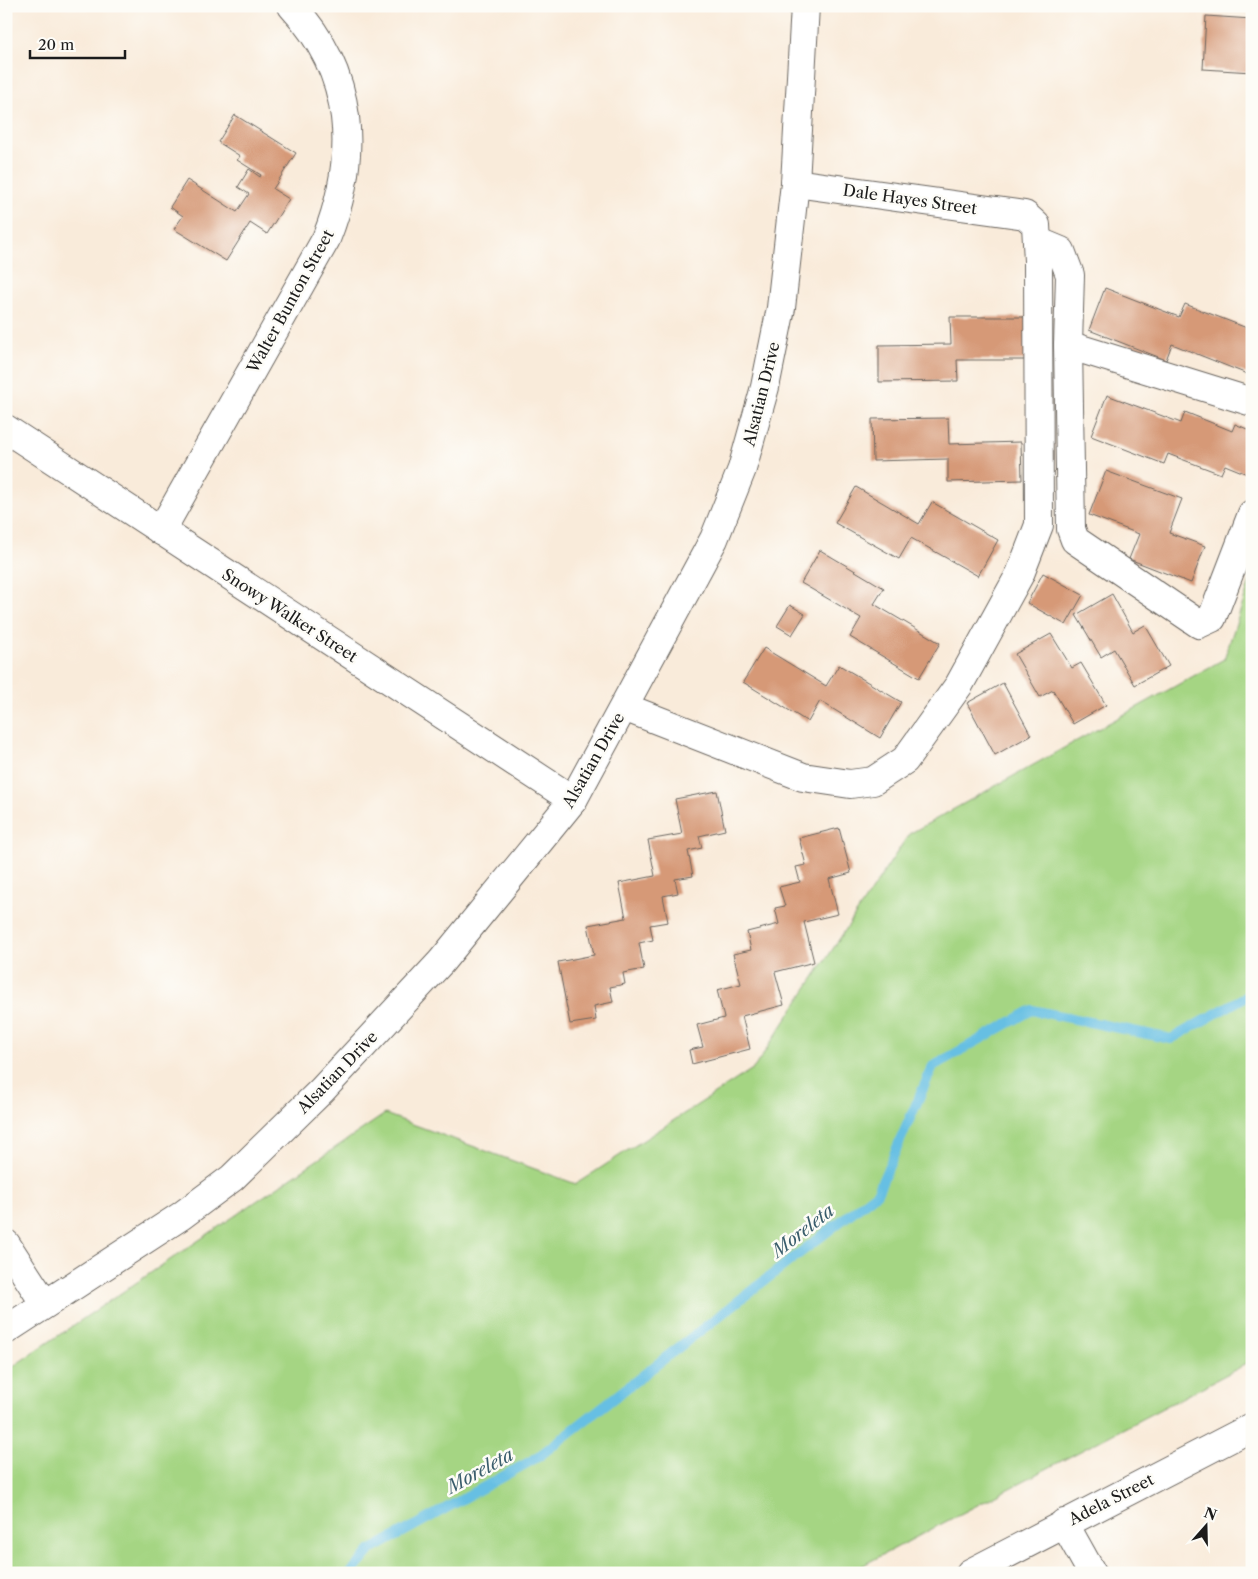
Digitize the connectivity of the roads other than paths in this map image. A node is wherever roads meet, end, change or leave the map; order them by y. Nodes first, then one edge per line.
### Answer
1 (292, 6) edge
2 (805, 6) edge
3 (795, 184) junction
4 (1037, 242) junction
5 (1068, 345) junction
6 (1252, 402) edge
7 (6, 429) edge
8 (1252, 514) edge
9 (162, 531) junction
10 (624, 707) junction
11 (573, 800) junction
12 (6, 1244) edge
13 (45, 1304) junction
14 (6, 1330) edge
15 (1252, 1426) edge
16 (1064, 1523) junction
17 (970, 1573) edge
18 (1092, 1573) edge

1 - 9 street, Walter Bunton Street
2 - 3 street, Alsatian Drive
3 - 4 street, Dale Hayes Street
3 - 10 street, Alsatian Drive
4 - 5 street
4 - 10 street
5 - 6 street
5 - 8 street
7 - 9 street, Snowy Walker Street
9 - 11 street, Snowy Walker Street
10 - 11 street, Alsatian Drive
11 - 13 street, Alsatian Drive
12 - 13 street
13 - 14 street, Alsatian Drive
15 - 16 street, Adela Street
16 - 17 street, Adela Street
16 - 18 street

